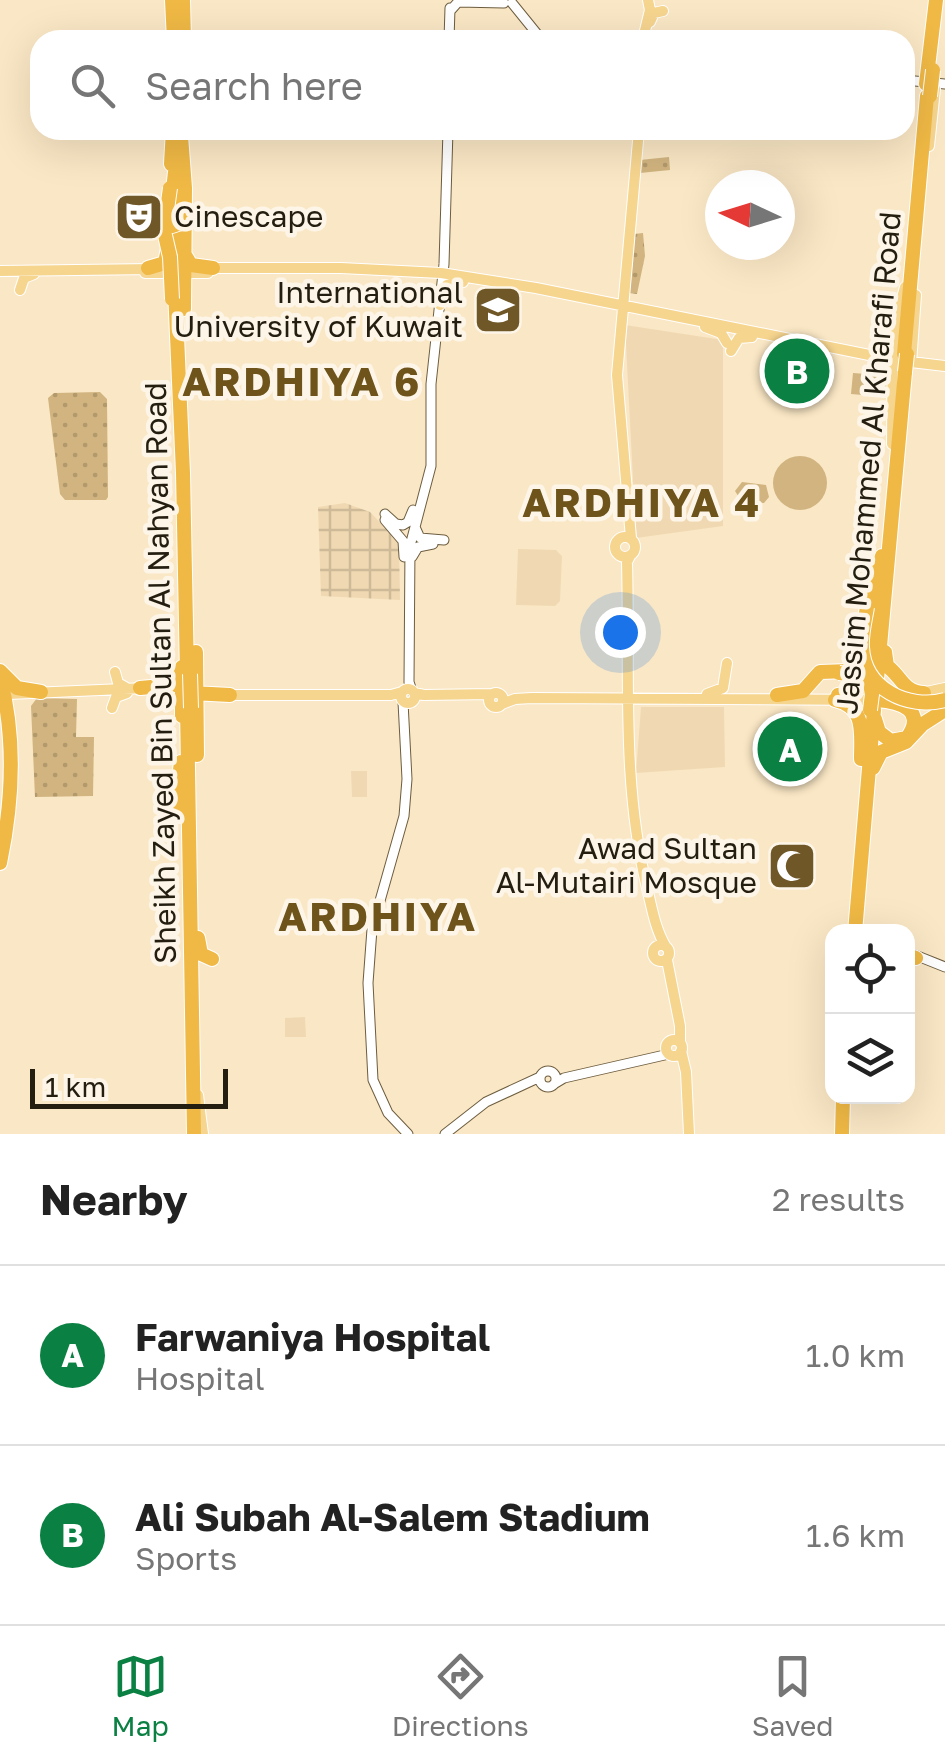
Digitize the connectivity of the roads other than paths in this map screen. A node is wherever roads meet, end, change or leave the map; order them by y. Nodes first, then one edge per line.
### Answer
1 (938, 0) edge
2 (180, 1) edge
3 (470, 1) edge
4 (508, 2) edge
5 (653, 4) edge
6 (449, 11) edge
7 (179, 30) edge
8 (532, 30) edge
9 (647, 30) edge
10 (647, 30) edge
11 (929, 85) edge
12 (177, 140) edge
13 (178, 140) edge
14 (179, 140) edge
15 (446, 140) edge
16 (635, 140) edge
17 (180, 157) junction
18 (165, 220) junction
19 (183, 227) junction
20 (916, 242) junction
21 (176, 248) junction
22 (211, 270) junction
23 (398, 270) junction
24 (148, 271) junction
25 (32, 272) junction
26 (87, 272) junction
27 (373, 272) junction
28 (0, 273) edge
29 (413, 273) junction
30 (442, 273) junction
31 (471, 279) junction
32 (622, 283) junction
33 (175, 285) junction
34 (516, 288) junction
35 (536, 288) junction
36 (438, 292) junction
37 (595, 302) junction
38 (440, 305) junction
39 (620, 307) junction
40 (644, 311) junction
41 (705, 327) junction
42 (896, 329) junction
43 (618, 331) junction
44 (756, 336) junction
45 (866, 356) junction
46 (906, 364) junction
47 (945, 368) edge
48 (180, 389) junction
49 (182, 462) junction
50 (894, 488) junction
51 (418, 503) junction
52 (889, 508) junction
53 (385, 517) junction
54 (890, 532) junction
55 (408, 538) junction
56 (626, 538) junction
57 (438, 542) junction
58 (184, 552) junction
59 (625, 556) junction
60 (879, 567) junction
61 (408, 572) junction
62 (187, 575) junction
63 (872, 623) junction
64 (181, 647) junction
65 (624, 663) junction
66 (726, 663) dead end
67 (0, 674) edge
68 (731, 677) dead end
69 (628, 679) junction
70 (143, 690) junction
71 (95, 691) junction
72 (193, 691) junction
73 (36, 693) junction
74 (924, 694) junction
75 (697, 695) junction
76 (750, 695) junction
77 (777, 695) junction
78 (408, 696) junction
79 (600, 696) junction
80 (660, 696) junction
81 (626, 697) junction
82 (322, 698) junction
83 (875, 698) junction
84 (945, 698) edge
85 (822, 700) junction
86 (0, 701) edge
87 (626, 721) junction
88 (9, 722) junction
89 (182, 725) junction
90 (183, 747) junction
91 (865, 808) junction
92 (860, 824) junction
93 (192, 836) junction
94 (0, 838) edge
95 (858, 852) junction
96 (190, 856) junction
97 (0, 863) edge
98 (854, 899) junction
99 (195, 916) junction
100 (853, 924) edge
101 (854, 924) edge
102 (915, 956) edge
103 (915, 957) edge
104 (945, 958) edge
105 (945, 969) edge
106 (194, 989) junction
107 (673, 1048) junction
108 (590, 1068) junction
109 (577, 1075) junction
110 (548, 1080) junction
111 (196, 1092) junction
112 (845, 1104) edge
113 (197, 1134) edge
114 (410, 1134) edge
115 (448, 1134) edge
116 (687, 1134) edge
117 (844, 1134) edge

1 - 11 highway, Jassim Mohammed Al Kharafi Road
1 - 11 highway
2 - 7 highway
3 - 4 main road
3 - 6 main road
4 - 8 main road
5 - 9 main road
5 - 10 main road
11 - 20 highway, Jassim Mohammed Al Kharafi Road
12 - 18 highway, bridge
13 - 21 highway, Sheikh Zayed Bin Sultan Al Nahyan Road
14 - 17 highway, Sheikh Zayed Bin Sultan Al Nahyan Road
15 - 30 main road
16 - 32 main road
17 - 19 highway
17 - 21 highway, Sheikh Zayed Bin Sultan Al Nahyan Road
18 - 19 highway, bridge
18 - 33 highway, bridge
19 - 21 highway
19 - 22 highway
20 - 42 main road
20 - 46 highway, Jassim Mohammed Al Kharafi Road
21 - 24 highway
21 - 33 highway, Sheikh Zayed Bin Sultan Al Nahyan Road, bridge
21 - 33 highway
22 - 23 main road
22 - 27 main road
22 - 33 main road
22 - 33 highway
23 - 27 main road
23 - 29 main road
24 - 26 main road
24 - 33 main road
24 - 33 highway
25 - 26 main road
25 - 26 main road
25 - 28 main road
25 - 28 main road
25 - 28 main road
27 - 29 main road
29 - 30 main road
29 - 36 main road
30 - 31 main road
30 - 36 main road
30 - 38 main road
31 - 34 main road
31 - 35 main road
31 - 38 main road
32 - 37 main road
32 - 39 main road
32 - 40 main road
33 - 48 highway, Sheikh Zayed Bin Sultan Al Nahyan Road
34 - 35 main road
34 - 37 main road
35 - 37 main road
36 - 51 main road
37 - 39 main road
37 - 43 main road
38 - 51 main road
39 - 40 main road
39 - 43 main road
40 - 41 main road
40 - 43 main road
40 - 45 main road
41 - 44 main road
41 - 44 main road
42 - 45 main road
42 - 46 main road
43 - 56 main road
44 - 45 main road
45 - 46 main road
45 - 46 main road
46 - 47 main road
46 - 50 highway, Jassim Mohammed Al Kharafi Road
46 - 50 main road
46 - 52 highway, Jassim Mohammed Al Kharafi Road
48 - 49 highway, Sheikh Zayed Bin Sultan Al Nahyan Road
48 - 62 highway, Sheikh Zayed Bin Sultan Al Nahyan Road
49 - 58 highway, Sheikh Zayed Bin Sultan Al Nahyan Road
49 - 58 highway
50 - 54 highway, Jassim Mohammed Al Kharafi Road
51 - 53 main road
51 - 55 main road
51 - 57 main road
52 - 60 highway
52 - 83 highway, Jassim Mohammed Al Kharafi Road
53 - 55 main road
53 - 61 main road
54 - 74 highway
54 - 83 highway, Jassim Mohammed Al Kharafi Road
55 - 57 main road
55 - 61 main road
56 - 59 main road
56 - 59 main road
57 - 61 main road
58 - 62 highway, Sheikh Zayed Bin Sultan Al Nahyan Road
59 - 65 main road
59 - 69 main road
60 - 63 highway
60 - 84 highway, bridge
61 - 78 main road
62 - 64 highway
62 - 72 highway, Sheikh Zayed Bin Sultan Al Nahyan Road
63 - 77 highway
63 - 85 highway
64 - 70 highway
64 - 72 highway
65 - 79 main road
65 - 81 main road
66 - 75 main road
67 - 73 highway
67 - 88 highway
68 - 76 main road
69 - 80 main road
69 - 81 main road
70 - 71 main road
70 - 71 main road
70 - 71 main road
70 - 72 highway
70 - 89 highway
71 - 73 main road
72 - 82 main road
72 - 82 main road
72 - 89 highway
72 - 93 highway, Sheikh Zayed Bin Sultan Al Nahyan Road
72 - 93 highway
73 - 88 highway
74 - 83 main road
74 - 84 main road
75 - 76 main road
75 - 80 main road
76 - 77 main road
77 - 85 main road
78 - 79 main road
78 - 82 main road
78 - 114 main road
79 - 81 main road
79 - 87 main road
80 - 81 main road
80 - 85 main road
80 - 87 main road
81 - 87 main road
83 - 84 main road
83 - 85 main road
83 - 85 highway, bridge
83 - 91 highway, Jassim Mohammed Al Kharafi Road
83 - 92 highway, Jassim Mohammed Al Kharafi Road
84 - 91 highway
85 - 92 highway
86 - 94 highway
87 - 107 main road
88 - 97 highway
89 - 90 highway
90 - 93 highway
90 - 96 highway
91 - 98 highway, Jassim Mohammed Al Kharafi Road
92 - 95 highway, Jassim Mohammed Al Kharafi Road
93 - 96 highway, Sheikh Zayed Bin Sultan Al Nahyan Road
93 - 99 highway, Sheikh Zayed Bin Sultan Al Nahyan Road
95 - 98 highway
95 - 101 highway, Jassim Mohammed Al Kharafi Road
96 - 106 highway, Sheikh Zayed Bin Sultan Al Nahyan Road
98 - 100 highway, Jassim Mohammed Al Kharafi Road
99 - 106 highway, Sheikh Zayed Bin Sultan Al Nahyan Road
99 - 106 highway
102 - 104 main road
103 - 105 main road
106 - 111 highway, Sheikh Zayed Bin Sultan Al Nahyan Road
106 - 111 highway, Sheikh Zayed Bin Sultan Al Nahyan Road
107 - 108 main road
107 - 109 main road
107 - 116 main road
108 - 109 main road
108 - 110 main road
109 - 110 main road
110 - 115 main road
110 - 115 main road
111 - 113 highway, Sheikh Zayed Bin Sultan Al Nahyan Road
112 - 117 highway

